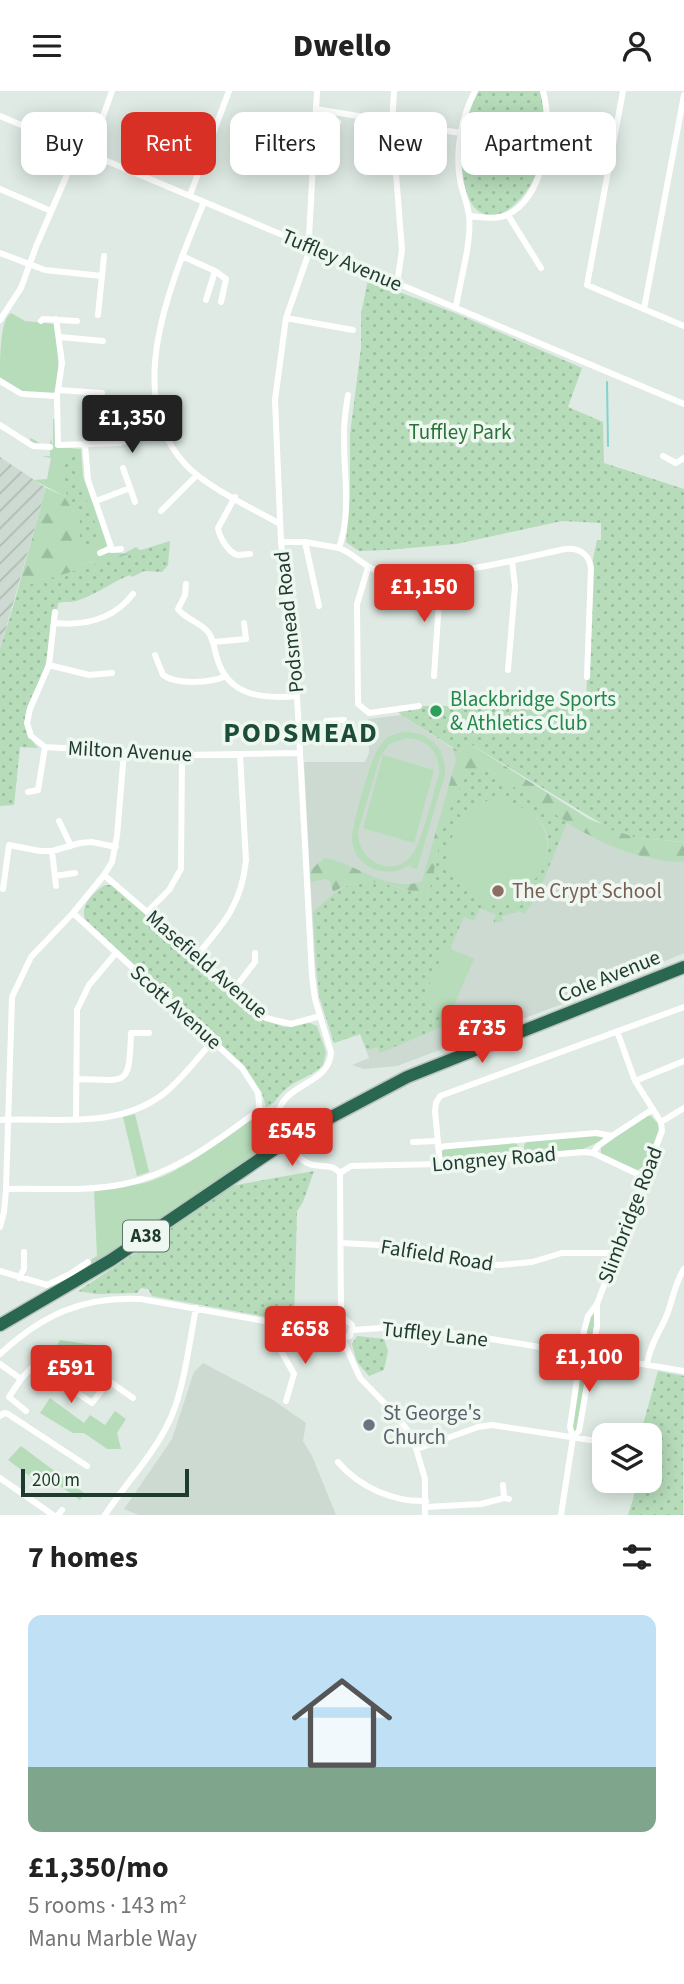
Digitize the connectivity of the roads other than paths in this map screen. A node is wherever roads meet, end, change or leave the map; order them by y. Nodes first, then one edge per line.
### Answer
1 (229, 91) edge
2 (317, 91) edge
3 (394, 91) edge
4 (475, 91) edge
5 (543, 91) edge
6 (622, 91) edge
7 (111, 92) edge
8 (684, 95) edge
9 (316, 109) joint
10 (104, 112) edge
11 (392, 112) edge
12 (0, 116) edge
13 (354, 116) edge
14 (21, 125) edge
15 (447, 131) edge
16 (460, 133) junction
17 (107, 160) edge
18 (67, 175) edge
19 (313, 175) edge
20 (395, 175) edge
21 (0, 190) edge
22 (190, 195) junction
23 (204, 202) junction
24 (51, 211) junction
25 (508, 215) junction
26 (469, 216) junction
27 (309, 246) junction
28 (0, 253) edge
29 (182, 255) junction
30 (104, 256) dead end
31 (29, 265) junction
32 (541, 268) dead end
33 (215, 271) junction
34 (102, 276) junction
35 (397, 284) junction
36 (206, 300) dead end
37 (221, 302) dead end
38 (456, 307) junction
39 (644, 309) junction
40 (98, 315) dead end
41 (1, 316) edge
42 (286, 318) junction
43 (56, 319) junction
44 (41, 321) dead end
45 (76, 321) dead end
46 (684, 326) edge
47 (353, 330) dead end
48 (60, 337) junction
49 (103, 341) dead end
50 (0, 381) edge
51 (58, 393) junction
52 (102, 393) dead end
53 (348, 395) dead end
54 (684, 404) edge
55 (0, 425) edge
56 (163, 430) junction
57 (85, 445) junction
58 (50, 447) dead end
59 (663, 456) dead end
60 (684, 458) edge
61 (123, 468) dead end
62 (197, 475) junction
63 (130, 488) junction
64 (235, 498) junction
65 (96, 501) junction
66 (135, 502) dead end
67 (161, 511) dead end
68 (280, 524) junction
69 (281, 542) junction
70 (305, 542) junction
71 (111, 548) junction
72 (339, 548) junction
73 (121, 549) dead end
74 (100, 553) dead end
75 (250, 554) dead end
76 (512, 561) junction
77 (368, 568) junction
78 (440, 572) junction
79 (186, 584) dead end
80 (132, 594) dead end
81 (127, 601) junction
82 (319, 606) dead end
83 (134, 607) dead end
84 (55, 612) dead end
85 (54, 623) junction
86 (244, 623) dead end
87 (214, 642) junction
88 (155, 655) dead end
89 (49, 666) junction
90 (508, 670) dead end
91 (112, 673) dead end
92 (434, 675) dead end
93 (226, 676) junction
94 (587, 677) dead end
95 (298, 696) junction
96 (419, 706) dead end
97 (344, 720) dead end
98 (299, 733) junction
99 (45, 747) junction
100 (124, 752) junction
101 (300, 753) junction
102 (182, 755) junction
103 (240, 755) junction
104 (28, 792) dead end
105 (60, 821) dead end
106 (71, 846) junction
107 (116, 847) junction
108 (52, 851) junction
109 (75, 873) dead end
110 (104, 875) junction
111 (55, 876) junction
112 (56, 886) dead end
113 (2, 889) dead end
114 (147, 912) junction
115 (73, 913) junction
116 (116, 953) junction
117 (255, 953) dead end
118 (197, 955) junction
119 (684, 967) edge
120 (234, 989) junction
121 (684, 1007) edge
122 (320, 1016) junction
123 (617, 1031) junction
124 (149, 1033) dead end
125 (213, 1041) junction
126 (684, 1061) edge
127 (76, 1079) junction
128 (635, 1081) junction
129 (684, 1108) edge
130 (653, 1109) junction
131 (260, 1113) junction
132 (278, 1115) junction
133 (3, 1120) edge
134 (76, 1120) junction
135 (662, 1124) junction
136 (612, 1136) junction
137 (288, 1140) junction
138 (521, 1140) junction
139 (413, 1142) dead end
140 (438, 1144) junction
141 (593, 1153) junction
142 (523, 1157) junction
143 (440, 1164) junction
144 (340, 1173) junction
145 (644, 1177) junction
146 (6, 1189) junction
147 (0, 1227) edge
148 (341, 1243) junction
149 (24, 1252) dead end
150 (615, 1253) junction
151 (88, 1262) dead end
152 (684, 1269) edge
153 (0, 1271) edge
154 (19, 1278) junction
155 (597, 1304) junction
156 (195, 1308) junction
157 (341, 1318) junction
158 (0, 1325) edge
159 (286, 1325) junction
160 (352, 1330) junction
161 (331, 1331) junction
162 (343, 1340) junction
163 (581, 1353) junction
164 (0, 1354) edge
165 (591, 1355) junction
166 (646, 1363) junction
167 (0, 1364) edge
168 (684, 1371) edge
169 (21, 1379) junction
170 (133, 1398) dead end
171 (286, 1401) dead end
172 (26, 1411) dead end
173 (0, 1416) edge
174 (573, 1437) junction
175 (592, 1440) edge
176 (417, 1449) junction
177 (338, 1462) dead end
178 (87, 1467) dead end
179 (0, 1478) edge
180 (503, 1485) dead end
181 (426, 1508) edge
182 (57, 1513) edge
183 (105, 1515) edge
184 (561, 1515) edge

1 - 22 street
2 - 9 street, Podsmead Road
3 - 11 street
4 - 16 street
5 - 25 street
6 - 39 street
7 - 10 street
8 - 39 street
9 - 13 street
12 - 14 street, Tuffley Avenue
15 - 16 street
16 - 26 street
17 - 22 street, Tuffley Avenue
18 - 24 street
19 - 27 street, Podsmead Road
20 - 35 street
21 - 24 street
22 - 23 street, Tuffley Avenue
23 - 27 street, Tuffley Avenue
23 - 29 street
24 - 31 street
25 - 26 street
25 - 32 street
26 - 38 street
27 - 35 street, Tuffley Avenue
27 - 42 street, Podsmead Road
28 - 31 street
29 - 33 street
29 - 56 street
30 - 34 street
31 - 34 street
31 - 41 street
33 - 36 street
33 - 37 street
34 - 40 street
35 - 38 street, Tuffley Avenue
38 - 54 street, Tuffley Avenue
39 - 46 street
42 - 47 street
42 - 68 street, Podsmead Road
43 - 44 street
43 - 45 street
43 - 48 street
48 - 49 street
48 - 51 street
50 - 51 street
51 - 52 street
51 - 57 street
53 - 72 street
55 - 58 street
56 - 57 street
56 - 62 street
57 - 65 street
59 - 60 street
61 - 63 street
62 - 64 street
62 - 67 street
63 - 65 street
63 - 66 street
64 - 68 street
64 - 75 street
65 - 71 street
68 - 69 street, Podsmead Road
69 - 70 street
69 - 95 street, Podsmead Road
70 - 72 street
70 - 82 street
71 - 73 street
71 - 74 street
72 - 77 street
76 - 78 street
76 - 90 street
76 - 94 street
77 - 78 street
77 - 96 street
78 - 92 street
79 - 87 street
80 - 81 street
81 - 83 street
81 - 85 street
84 - 85 street, Milton Avenue
85 - 89 street, Milton Avenue
86 - 87 street
87 - 93 street
88 - 93 street
89 - 91 street
89 - 99 street, Milton Avenue
93 - 95 street
95 - 98 street, Podsmead Road
97 - 98 street
98 - 101 street, Podsmead Road
99 - 100 street, Milton Avenue
99 - 104 street, Milton Avenue
100 - 102 street, Milton Avenue
100 - 107 street
101 - 103 street, Milton Avenue
101 - 122 street, Podsmead Road
102 - 103 street, Milton Avenue
102 - 114 street
103 - 118 street
105 - 106 street
106 - 107 street
106 - 108 street
107 - 110 street
108 - 111 street
108 - 113 street
109 - 111 street
110 - 114 street, Masefield Avenue
110 - 115 street
111 - 112 street
114 - 118 street, Masefield Avenue
115 - 116 street, Scott Avenue
115 - 133 street
116 - 125 street, Scott Avenue
116 - 127 street
117 - 120 street
118 - 120 street, Masefield Avenue
119 - 137 highway, Cole Avenue / A38
120 - 122 street, Masefield Avenue
121 - 123 street
122 - 132 street, Podsmead Road
123 - 128 street
123 - 140 street
124 - 127 street
125 - 131 street, Scott Avenue
125 - 134 street
126 - 128 street
127 - 134 street
128 - 130 street
129 - 135 street
130 - 135 street
130 - 136 street
131 - 132 street
131 - 146 street
132 - 137 street
133 - 134 street
133 - 146 street
135 - 145 street, Slimbridge Road
136 - 138 street
136 - 141 street
137 - 144 street
137 - 158 highway, Cole Avenue / A38
138 - 140 street
138 - 142 street
139 - 140 street
140 - 143 street
141 - 142 street, Longney Road
141 - 145 street, Longney Road
142 - 143 street, Longney Road
143 - 144 street, Longney Road
144 - 148 street
145 - 150 street, Slimbridge Road
146 - 147 street
148 - 150 street, Falfield Road
148 - 157 street
149 - 154 street
150 - 155 street, Slimbridge Road
151 - 154 street
152 - 166 street
153 - 154 street
155 - 163 street, Slimbridge Road
155 - 165 street, Slimbridge Road
156 - 159 street
156 - 164 street
156 - 183 street
157 - 160 street
157 - 161 street
159 - 161 street
159 - 171 street
160 - 162 street
160 - 163 street, Tuffley Lane
161 - 162 street
162 - 176 street
163 - 165 street, Tuffley Lane
163 - 174 street, Slimbridge Road
165 - 166 street, Tuffley Lane
165 - 174 street, Slimbridge Road
166 - 168 street, Tuffley Lane
167 - 169 street
169 - 170 street
169 - 172 street
173 - 178 street
174 - 175 street
174 - 176 street
174 - 184 street
176 - 181 street
177 - 181 street
179 - 182 street
180 - 181 street

